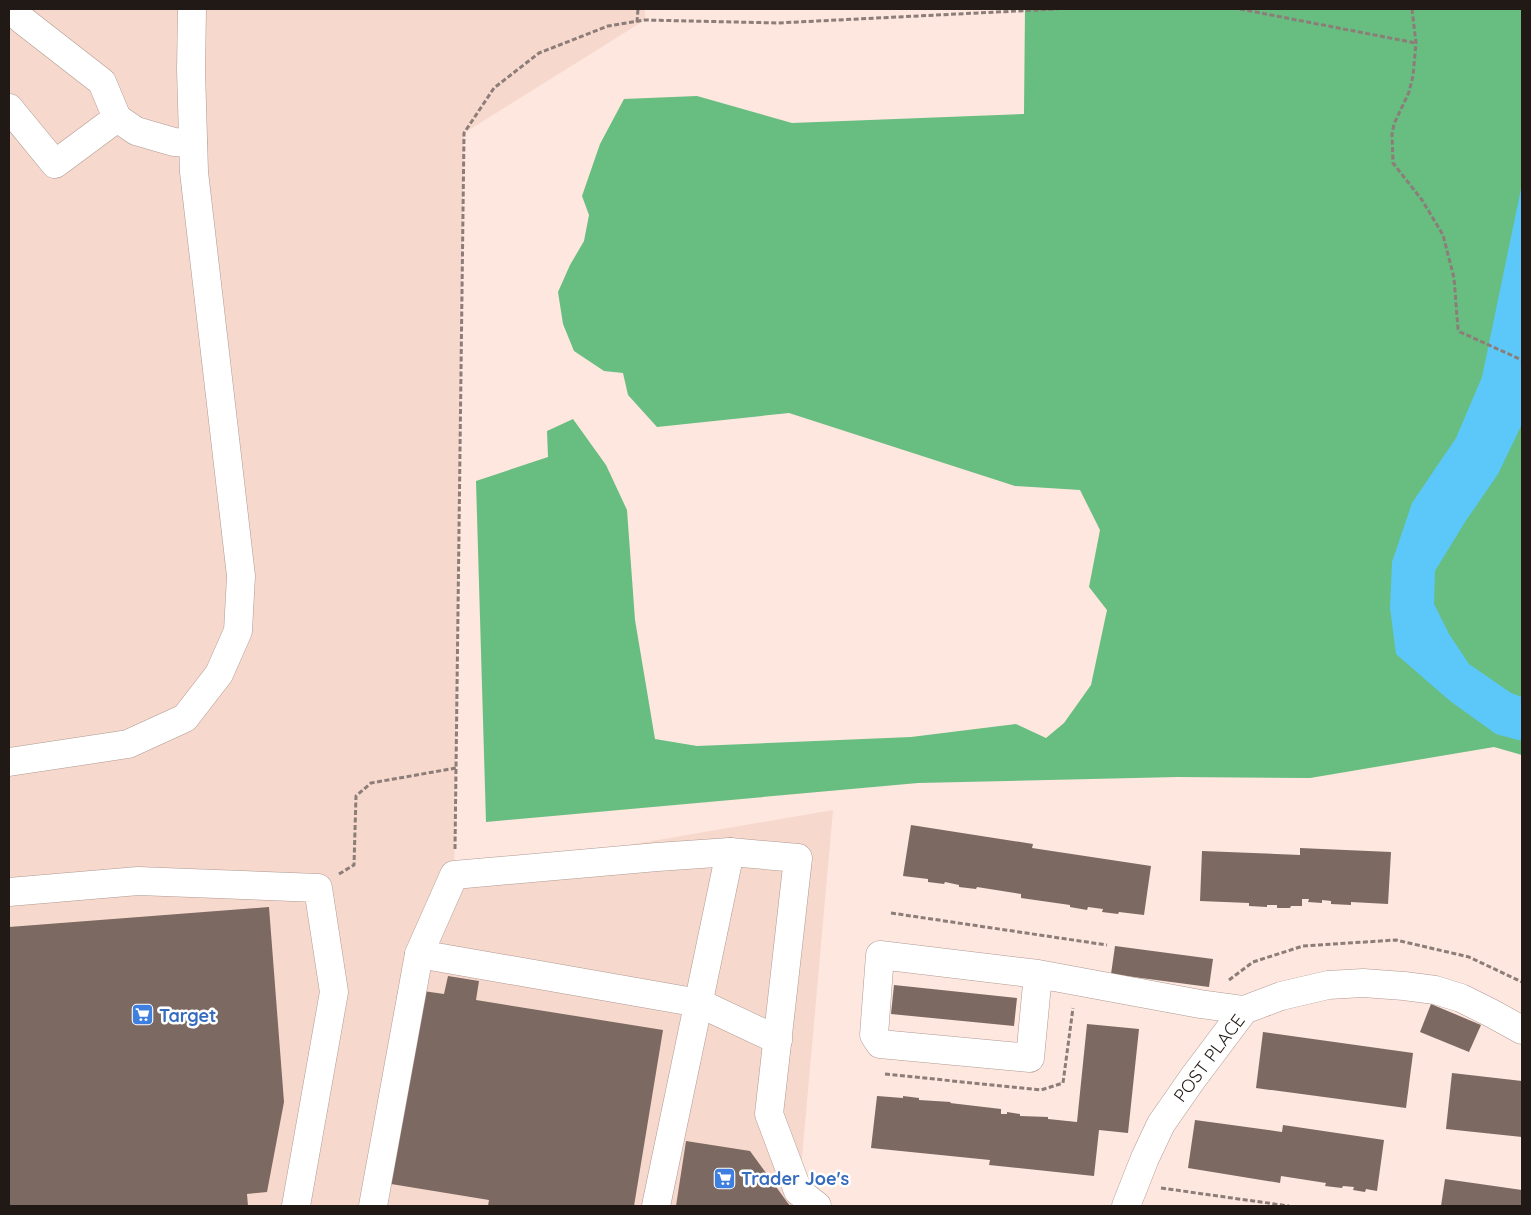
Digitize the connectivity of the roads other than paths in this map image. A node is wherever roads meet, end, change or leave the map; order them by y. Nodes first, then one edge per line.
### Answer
1 (17, 9) edge
2 (192, 9) edge
3 (9, 108) edge
4 (117, 118) junction
5 (193, 143) junction
6 (9, 762) edge
7 (730, 852) junction
8 (9, 892) edge
9 (419, 954) junction
10 (1038, 974) junction
11 (699, 1003) junction
12 (1244, 1010) junction
13 (1522, 1030) edge
14 (778, 1040) junction
15 (1130, 1195) edge
16 (296, 1206) edge
17 (373, 1206) edge
18 (656, 1206) edge
19 (817, 1206) edge

1 - 4 street
2 - 5 street
3 - 4 street
4 - 5 street
5 - 6 street
7 - 9 street
7 - 11 street
7 - 14 street
8 - 16 street
9 - 11 street
9 - 17 street
10 - 10 street
10 - 12 street
11 - 14 street
11 - 18 street
12 - 13 street, POST PLACE
12 - 15 street, POST PLACE
14 - 19 street

